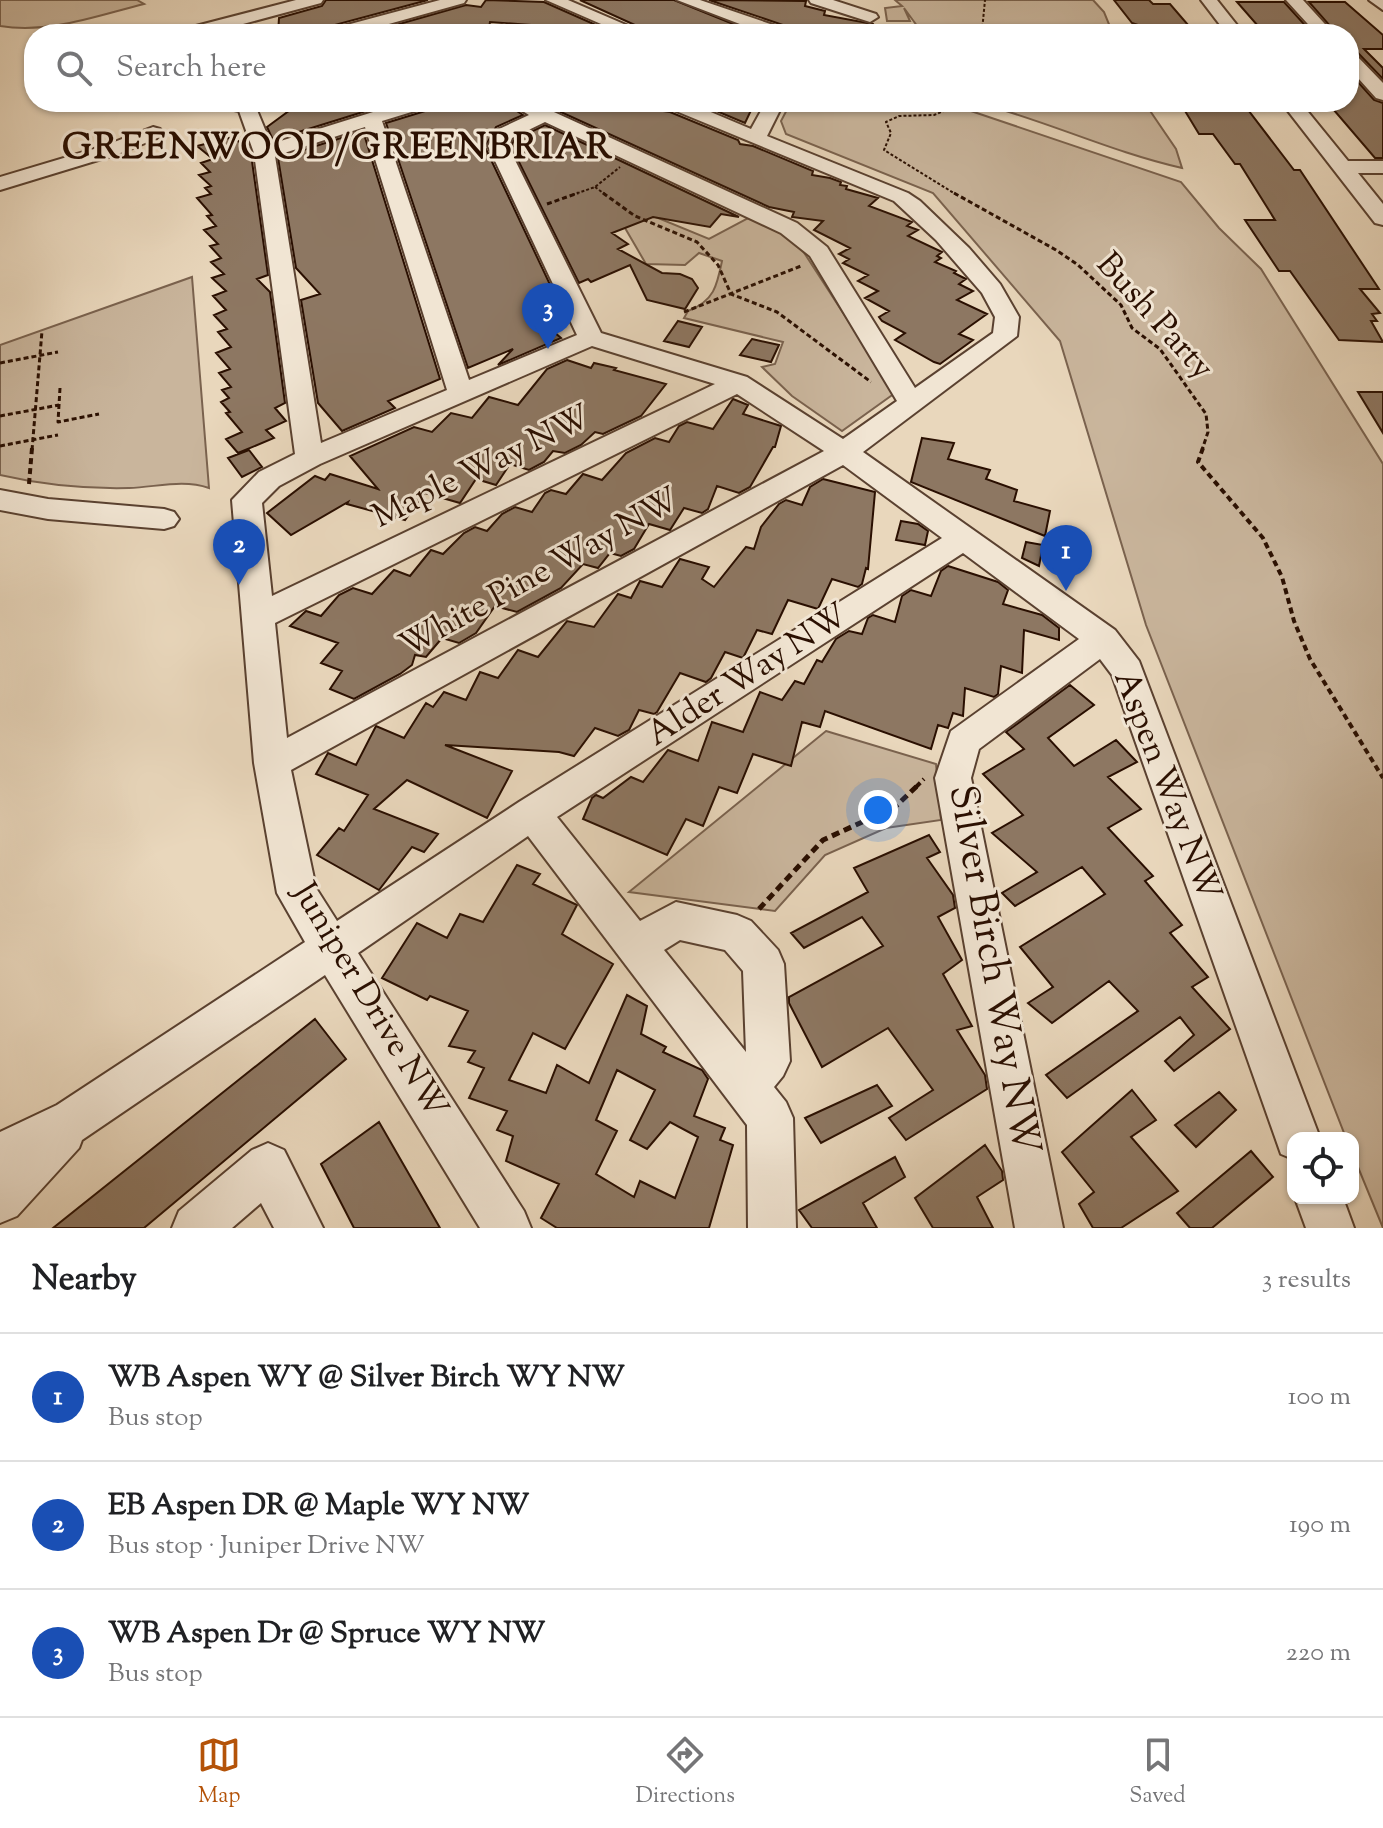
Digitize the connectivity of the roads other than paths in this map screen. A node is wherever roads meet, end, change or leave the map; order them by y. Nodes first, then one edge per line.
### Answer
1 (284, 0) edge
2 (315, 0) edge
3 (458, 0) edge
4 (554, 0) edge
5 (685, 0) edge
6 (817, 0) edge
7 (1209, 0) edge
8 (1294, 0) edge
9 (1377, 0) edge
10 (250, 4) edge
11 (1383, 5) edge
12 (868, 17) edge
13 (226, 24) edge
14 (370, 24) edge
15 (614, 24) edge
16 (753, 24) edge
17 (1228, 24) edge
18 (1317, 24) edge
19 (1359, 69) edge
20 (1383, 94) edge
21 (256, 112) edge
22 (393, 112) edge
23 (538, 112) edge
24 (695, 112) edge
25 (770, 112) edge
26 (1298, 112) edge
27 (544, 115) junction
28 (372, 119) junction
29 (756, 138) junction
30 (264, 153) junction
31 (1342, 167) junction
32 (1383, 167) edge
33 (0, 174) edge
34 (0, 184) edge
35 (1383, 218) edge
36 (591, 338) junction
37 (738, 383) junction
38 (461, 394) junction
39 (911, 403) junction
40 (844, 452) junction
41 (310, 458) junction
42 (0, 500) edge
43 (164, 519) dead end
44 (963, 539) junction
45 (258, 617) junction
46 (1103, 639) junction
47 (272, 763) junction
48 (532, 813) junction
49 (635, 946) junction
50 (333, 947) junction
51 (745, 1086) junction
52 (73, 1121) junction
53 (1295, 1132) edge
54 (0, 1156) edge
55 (0, 1199) edge
56 (1321, 1204) edge
57 (196, 1228) edge
58 (299, 1228) edge
59 (507, 1228) edge
60 (772, 1228) edge
61 (1039, 1228) edge
62 (1330, 1228) edge

1 - 10 street
2 - 13 street
3 - 14 street
4 - 15 street
5 - 16 street
6 - 12 street
7 - 17 street
8 - 18 street
9 - 11 street
19 - 20 street
21 - 30 street
22 - 28 street
23 - 27 street
24 - 29 street, White Pine Way NW
25 - 29 street
26 - 31 street
27 - 36 street
27 - 39 street
28 - 30 street
28 - 38 street
29 - 39 street, White Pine Way NW
30 - 41 street
31 - 32 street
31 - 35 street
33 - 34 street
36 - 37 street, Aspen Way NW
36 - 38 street
37 - 40 street, Aspen Way NW
37 - 45 street, Maple Way NW
38 - 41 street
39 - 40 street, White Pine Way NW
40 - 44 street, Aspen Way NW
40 - 47 street, White Pine Way NW
41 - 45 street, Juniper Drive NW
42 - 43 street
44 - 46 street, Aspen Way NW
44 - 48 street, Alder Way NW
45 - 47 street, Juniper Drive NW
46 - 53 street, Aspen Way NW
46 - 61 street, Silver Birch Way NW
47 - 50 street, Juniper Drive NW
48 - 49 street
48 - 50 street, Alder Way NW
49 - 51 street
49 - 51 street
50 - 52 street, Alder Way NW
50 - 59 street, Juniper Drive NW
51 - 60 street
52 - 54 street
52 - 55 street
56 - 62 street
57 - 58 street

